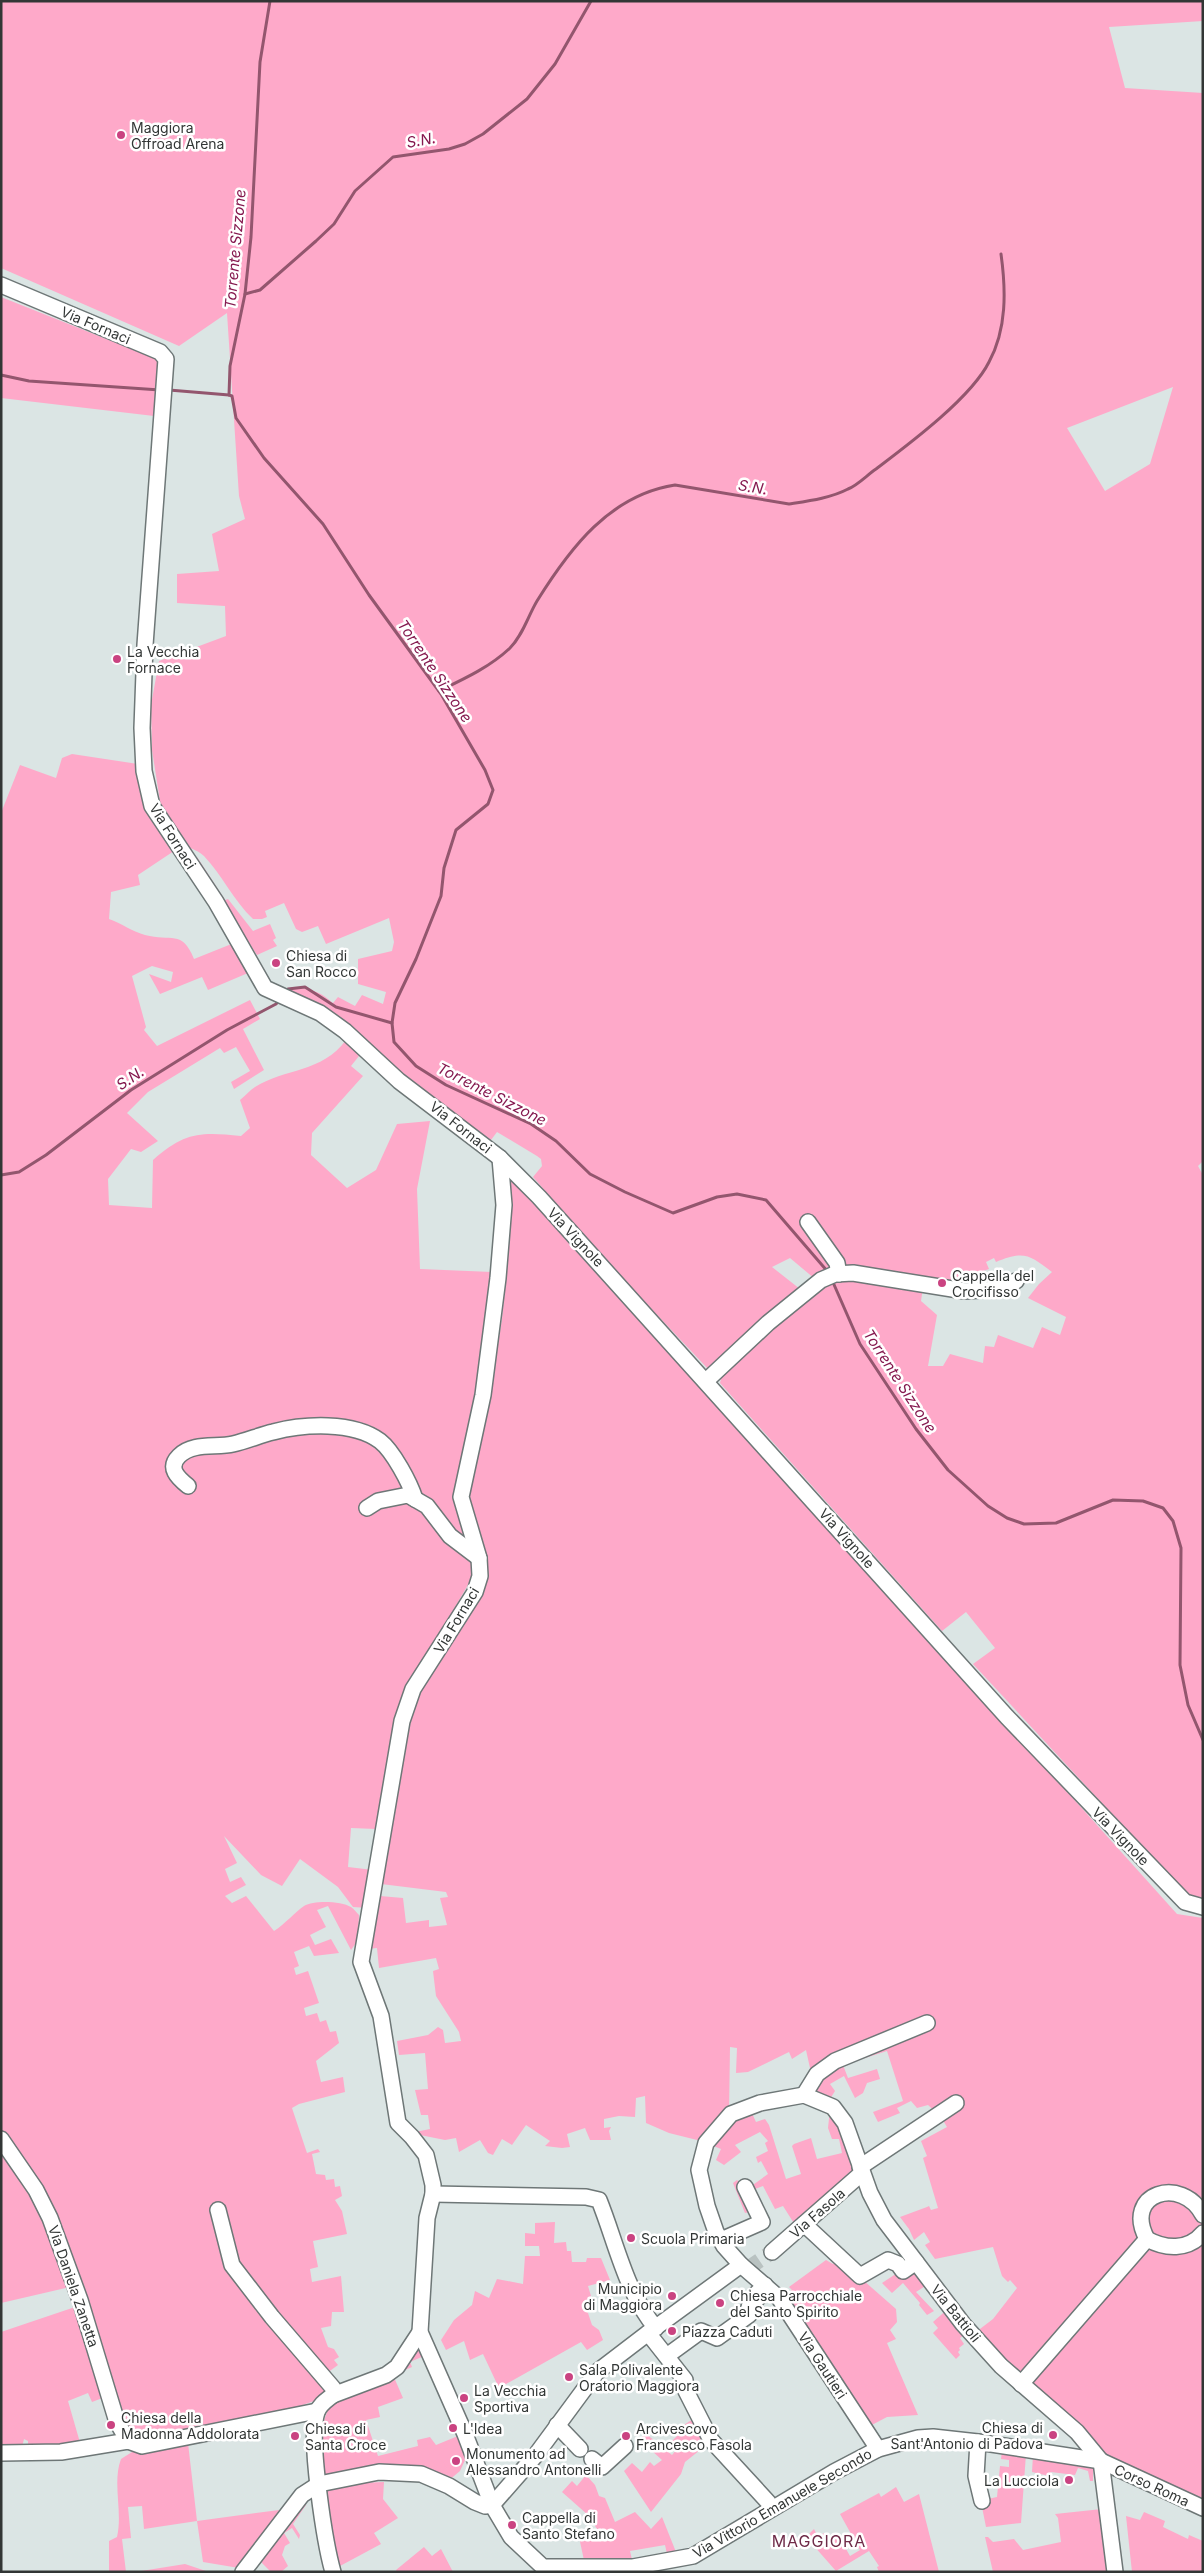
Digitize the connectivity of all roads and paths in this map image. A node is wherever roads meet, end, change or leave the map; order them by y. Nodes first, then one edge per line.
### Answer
1 (1, 285) edge
2 (500, 1158) junction
3 (808, 1222) dead end
4 (837, 1274) junction
5 (1016, 1281) dead end
6 (706, 1381) junction
7 (188, 1486) dead end
8 (414, 1499) junction
9 (367, 1508) dead end
10 (479, 1558) junction
11 (1203, 1907) edge
12 (927, 2023) dead end
13 (804, 2095) junction
14 (956, 2102) dead end
15 (1, 2139) edge
16 (861, 2170) junction
17 (745, 2187) dead end
18 (433, 2194) junction
19 (218, 2210) dead end
20 (1203, 2215) edge
21 (804, 2224) junction
22 (1203, 2234) edge
23 (1147, 2239) junction
24 (721, 2240) junction
25 (772, 2252) tunnel mouth
26 (916, 2262) junction
27 (741, 2265) junction
28 (765, 2285) junction
29 (652, 2330) junction
30 (420, 2332) junction
31 (668, 2355) junction
32 (1021, 2384) junction
33 (333, 2395) junction
34 (317, 2411) junction
35 (557, 2425) junction
36 (128, 2441) junction
37 (978, 2442) junction
38 (625, 2446) dead end
39 (878, 2449) junction
40 (1, 2453) edge
41 (1101, 2461) junction
42 (319, 2484) junction
43 (982, 2501) dead end
44 (492, 2505) junction
45 (1203, 2508) edge
46 (771, 2510) junction
47 (544, 2569) edge
48 (243, 2572) edge
49 (333, 2572) edge
50 (1115, 2572) edge

1 - 2 street, Via Fornaci
2 - 6 street, Via Vignole
2 - 10 street, Via Fornaci
3 - 4 street
4 - 5 street
4 - 6 street
6 - 11 street, Via Vignole
7 - 8 street
8 - 9 street
8 - 10 street
10 - 18 street, Via Fornaci
12 - 13 street
13 - 16 street, Via Battioli
13 - 24 street, Via Gautieri
14 - 16 street, Via Fasola
15 - 36 street, Via Daniela Zanetta
16 - 21 street, Via Fasola
16 - 26 street, Via Battioli
17 - 24 street
18 - 29 street
18 - 30 street
19 - 33 street
20 - 23 street
21 - 25 street, Via Fasola
21 - 26 street
22 - 23 street
23 - 32 street
24 - 27 street, Via Gautieri
26 - 32 street, Via Battioli
27 - 28 street, Via Gautieri
27 - 29 street
28 - 31 street
28 - 39 street, Via Gautieri
29 - 31 street
29 - 35 street
30 - 33 street
30 - 44 street, Via Vittorio Emanuele Secondo
31 - 46 street
32 - 41 street, Via Battioli
33 - 34 street
34 - 36 street
34 - 42 street
35 - 38 street
35 - 44 street
36 - 40 street
37 - 39 street, Via Vittorio Emanuele Secondo
37 - 41 street, Via Vittorio Emanuele Secondo
37 - 43 street
39 - 46 street, Via Vittorio Emanuele Secondo
41 - 45 street, Corso Roma
41 - 50 street
42 - 44 street
42 - 48 street
42 - 49 street
44 - 47 street, Via Vittorio Emanuele Secondo
46 - 47 street, Via Vittorio Emanuele Secondo

